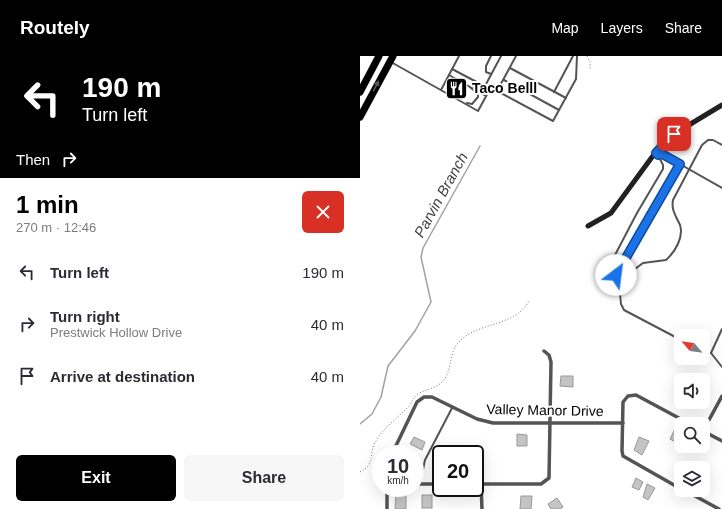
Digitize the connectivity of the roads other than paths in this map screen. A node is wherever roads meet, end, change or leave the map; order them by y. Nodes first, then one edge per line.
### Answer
1 (379, 56) edge
2 (459, 56) edge
3 (491, 56) edge
4 (501, 56) edge
5 (516, 56) edge
6 (573, 56) edge
7 (578, 56) edge
8 (391, 59) edge
9 (510, 68) junction
10 (452, 69) junction
11 (491, 74) junction
12 (448, 75) junction
13 (504, 80) junction
14 (485, 86) junction
15 (470, 87) junction
16 (490, 89) junction
17 (441, 90) junction
18 (497, 91) junction
19 (360, 92) edge
20 (554, 92) junction
21 (486, 96) junction
22 (566, 98) junction
23 (463, 103) junction
24 (722, 105) edge
25 (559, 110) junction
26 (360, 117) edge
27 (722, 145) edge
28 (657, 154) junction
29 (680, 164) junction
30 (689, 170) junction
31 (722, 188) edge
32 (588, 226) dead end
33 (609, 289) junction
34 (620, 294) junction
35 (722, 329) edge
36 (674, 336) edge
37 (544, 351) dead end
38 (711, 353) joint
39 (722, 367) edge
40 (722, 396) edge
41 (452, 408) junction
42 (677, 417) edge
43 (710, 418) edge
44 (551, 423) junction
45 (623, 423) junction
46 (710, 435) edge
47 (722, 441) edge
48 (396, 445) edge
49 (424, 465) edge
50 (484, 484) edge
51 (674, 485) edge
52 (387, 497) edge
53 (482, 497) edge
54 (697, 497) edge
55 (387, 509) edge
56 (482, 509) edge
57 (719, 509) edge

1 - 19 highway
2 - 10 lane
3 - 11 lane
4 - 11 lane
5 - 9 lane
6 - 20 lane
7 - 22 lane
8 - 17 lane
26 -> 8 highway
9 - 13 lane
9 - 20 lane
10 - 12 lane
10 - 14 lane
11 - 14 lane
12 - 15 lane
12 - 17 lane
13 - 18 lane
13 - 25 lane
14 - 16 lane
15 - 21 lane
15 - 23 lane
16 - 18 lane
16 - 21 lane
17 - 23 lane
18 - 25 lane
20 - 22 lane
21 - 23 lane
22 - 25 lane
24 - 28 street
27 - 30 lane
28 - 29 lane
28 - 32 street
28 - 33 lane
29 - 30 lane
29 - 33 lane
30 - 31 lane
30 - 34 lane
33 - 34 lane
34 - 36 lane
35 - 38 lane
37 - 44 street
38 - 39 lane
40 - 43 street
41 - 44 street, Valley Manor Drive
41 - 48 street, Valley Manor Drive
41 - 49 lane
42 - 45 street
44 - 45 street, Valley Manor Drive
44 - 50 street
45 - 51 street
46 - 47 street
52 - 55 street
53 - 56 street
54 - 57 street

